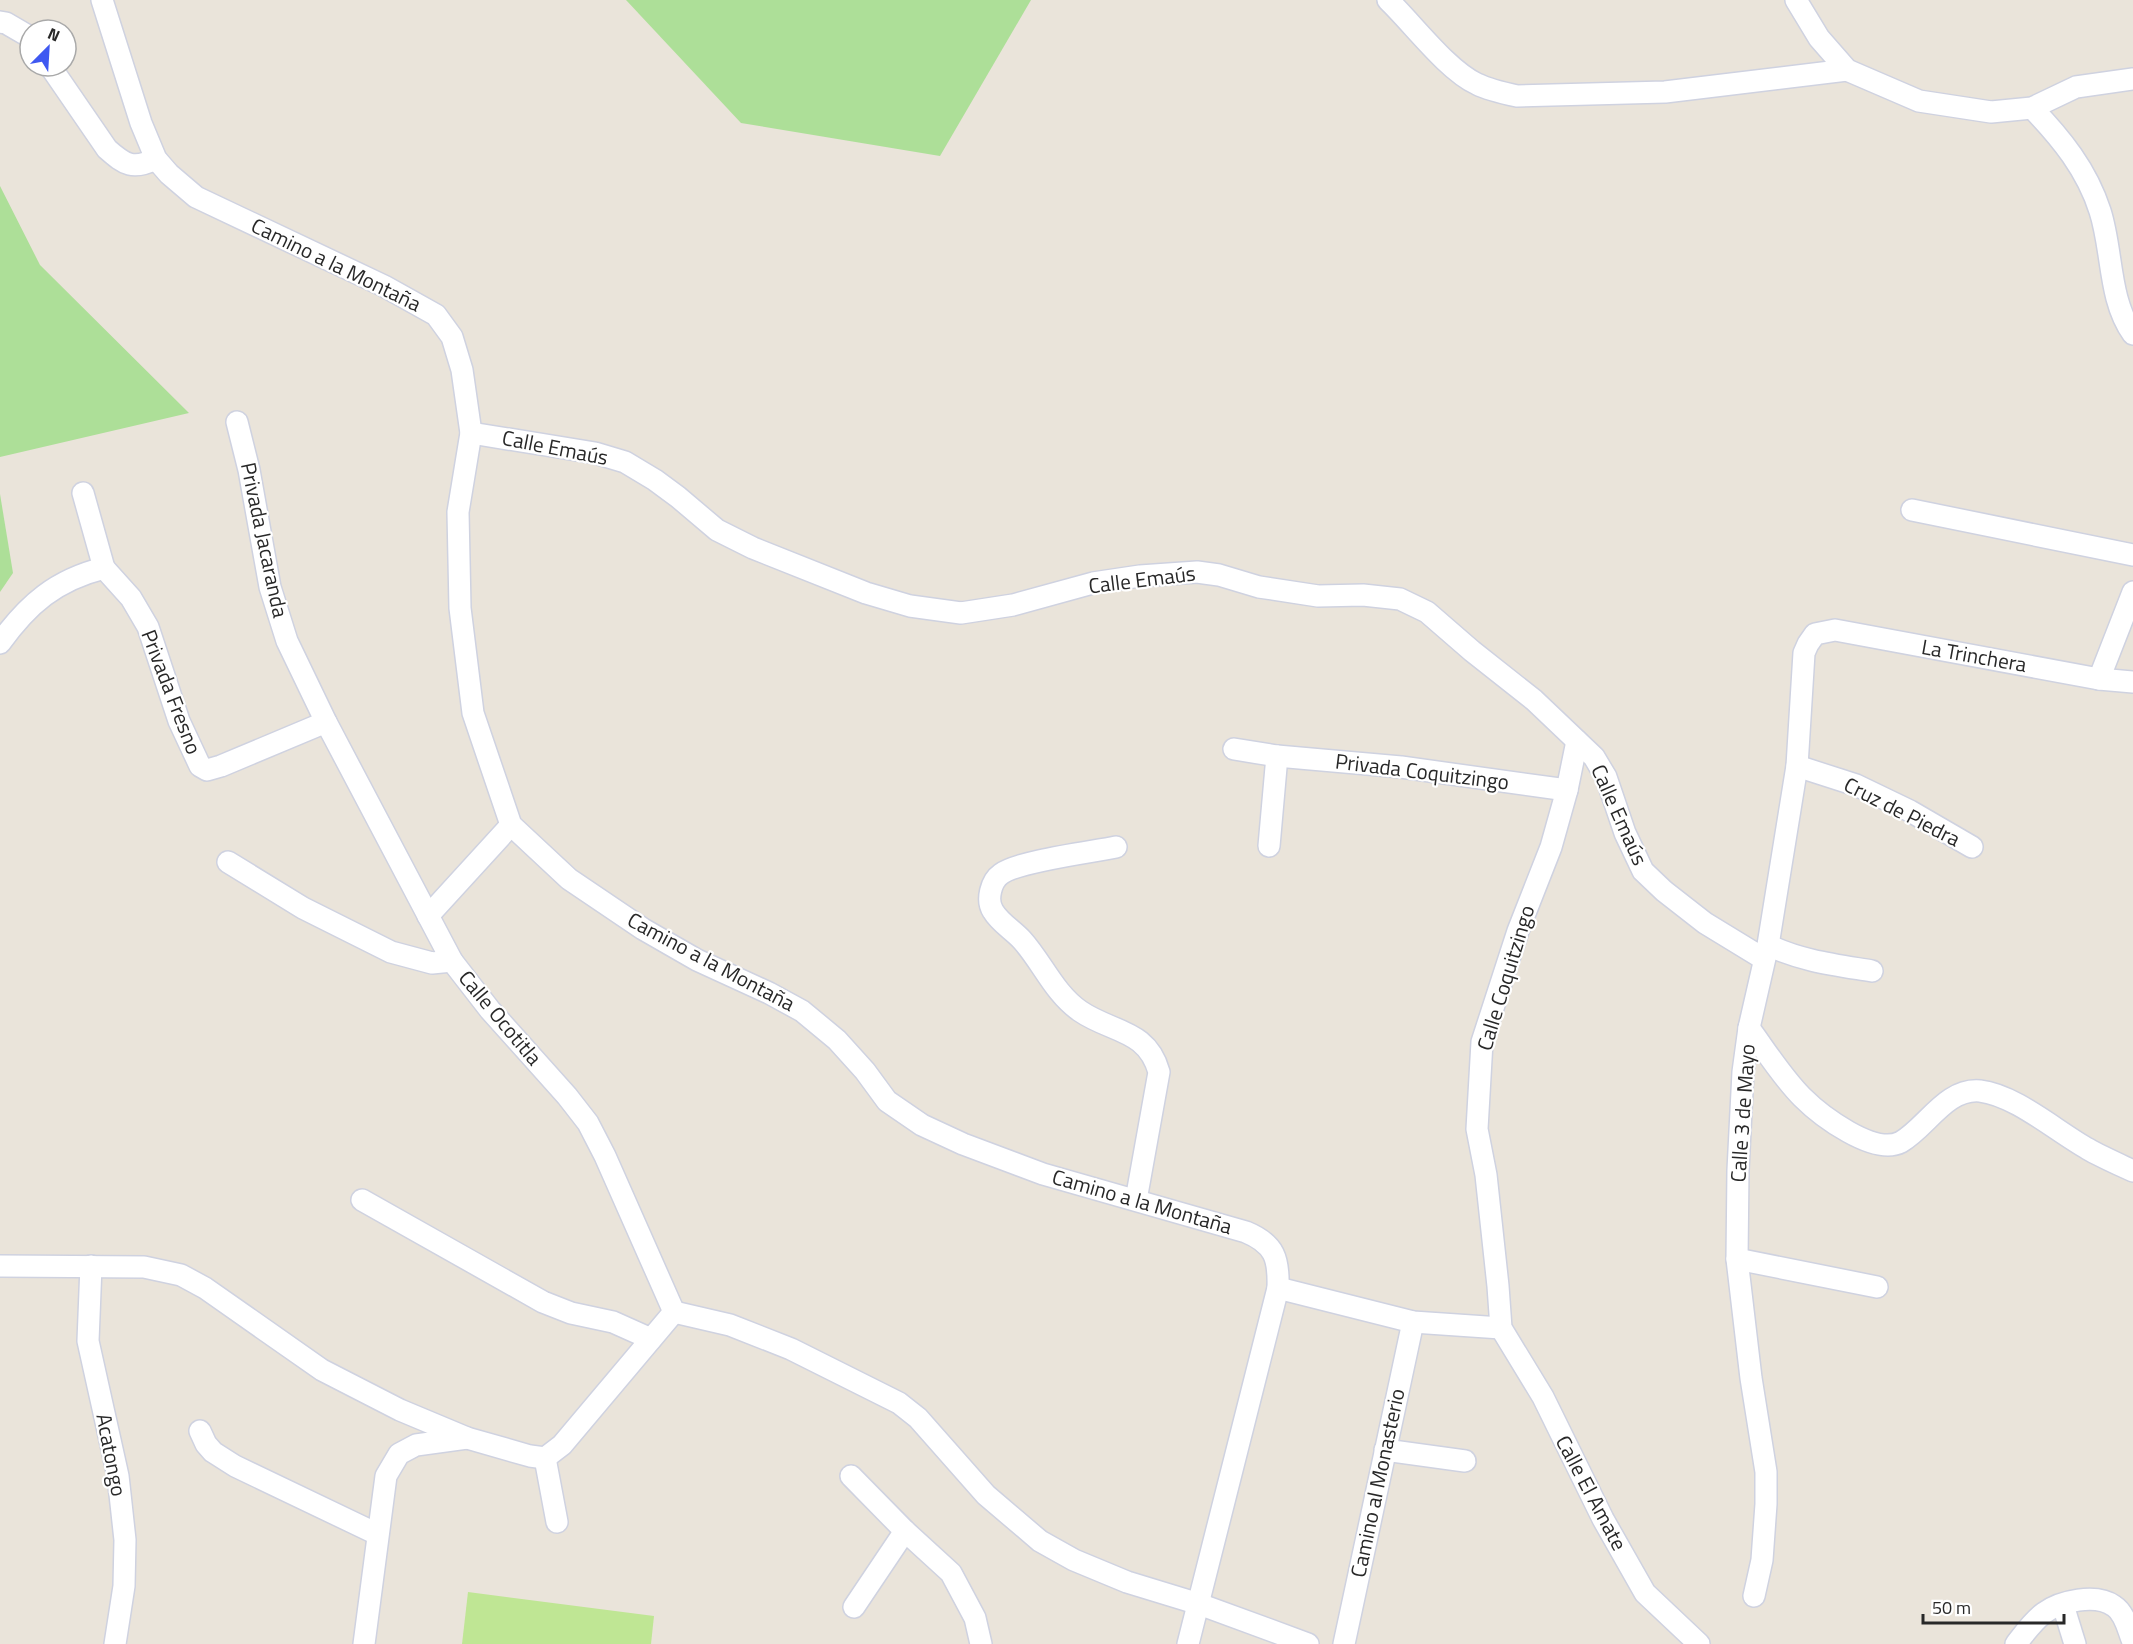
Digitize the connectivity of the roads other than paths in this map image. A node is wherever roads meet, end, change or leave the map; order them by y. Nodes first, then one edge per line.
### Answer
1 (102, 0) edge
2 (1388, 0) edge
3 (1796, 0) edge
4 (0, 22) edge
5 (18, 30) edge
6 (1847, 70) junction
7 (58, 78) edge
8 (2133, 79) edge
9 (2032, 108) junction
10 (156, 159) junction
11 (2133, 334) edge
12 (237, 422) dead end
13 (471, 433) junction
14 (83, 493) dead end
15 (1912, 510) dead end
16 (2133, 555) edge
17 (104, 568) junction
18 (2133, 592) edge
19 (1815, 634) joint
20 (0, 643) edge
21 (2099, 679) junction
22 (2133, 682) edge
23 (326, 722) junction
24 (1577, 741) junction
25 (1234, 749) dead end
26 (1277, 756) junction
27 (1797, 766) junction
28 (1567, 790) junction
29 (511, 825) junction
30 (1269, 846) dead end
31 (1116, 847) dead end
32 (1972, 848) dead end
33 (228, 862) dead end
34 (428, 916) junction
35 (1766, 952) junction
36 (452, 961) junction
37 (1872, 971) dead end
38 (1749, 1028) junction
39 (1779, 1069) junction
40 (1743, 1072) junction
41 (2133, 1171) edge
42 (362, 1200) dead end
43 (1136, 1200) junction
44 (1737, 1259) junction
45 (0, 1266) edge
46 (92, 1266) junction
47 (1877, 1287) dead end
48 (1278, 1288) junction
49 (674, 1312) junction
50 (1413, 1322) junction
51 (1501, 1328) junction
52 (651, 1339) junction
53 (200, 1431) dead end
54 (467, 1438) junction
55 (1385, 1449) junction
56 (545, 1458) junction
57 (1465, 1461) dead end
58 (851, 1476) dead end
59 (557, 1522) dead end
60 (905, 1531) junction
61 (377, 1534) junction
62 (1754, 1596) dead end
63 (1199, 1604) junction
64 (2063, 1605) junction
65 (854, 1607) dead end
66 (2132, 1637) edge
67 (115, 1644) edge
68 (364, 1644) edge
69 (981, 1644) edge
70 (1188, 1644) edge
71 (1308, 1644) edge
72 (1344, 1644) edge
73 (1699, 1644) edge
74 (2016, 1644) edge
75 (2075, 1644) edge

1 - 10 street, Camino a la Montaña
2 - 6 street
3 - 6 street
4 - 5 street
6 - 9 street
7 - 10 street
8 - 9 street
9 - 11 street
10 - 13 street, Camino a la Montaña
12 - 23 street, Privada Jacaranda
13 - 24 street, Calle Emaús
13 - 29 street, Camino a la Montaña
14 - 17 street, Privada Fresno
15 - 16 street
17 - 20 street
17 - 23 street, Privada Fresno
18 - 21 street
19 - 21 street, La Trinchera
19 - 27 street, Calle 3 de Mayo
21 - 22 street, La Trinchera
23 - 34 street, Calle Ocotitla
24 - 28 street, Calle Coquitzingo
24 - 35 street, Calle Emaús
25 - 26 street, Privada Coquitzingo
26 - 28 street, Privada Coquitzingo
26 - 30 street
27 - 32 street, Cruz de Piedra
27 - 35 street, Calle 3 de Mayo
28 - 51 street, Calle Coquitzingo
29 - 34 street
29 - 43 street, Camino a la Montaña
31 - 43 street
33 - 36 street
34 - 36 street, Calle Ocotitla
35 - 37 street, Calle Emaús
35 - 38 street, Calle 3 de Mayo
36 - 49 street, Calle Ocotitla
38 - 39 street
38 - 40 street, Calle 3 de Mayo
39 - 40 street
39 - 41 street
40 - 44 street, Calle 3 de Mayo
42 - 52 street
43 - 48 street, Camino a la Montaña
44 - 47 street
44 - 62 street, Calle 3 de Mayo
45 - 46 street
46 - 54 street
46 - 67 street, Acatongo
48 - 50 street
48 - 63 street, Camino a la Montaña
49 - 52 street
49 - 63 street
50 - 51 street
50 - 55 street, Camino al Monasterio
51 - 73 street, Calle El Amate
52 - 56 street
53 - 61 street
54 - 56 street
54 - 61 street
55 - 57 street
55 - 72 street, Camino al Monasterio
56 - 59 street
58 - 60 street
60 - 65 street
60 - 69 street
61 - 68 street
63 - 70 street, Camino a la Montaña
63 - 71 street
64 - 66 street
64 - 74 street
64 - 75 street

